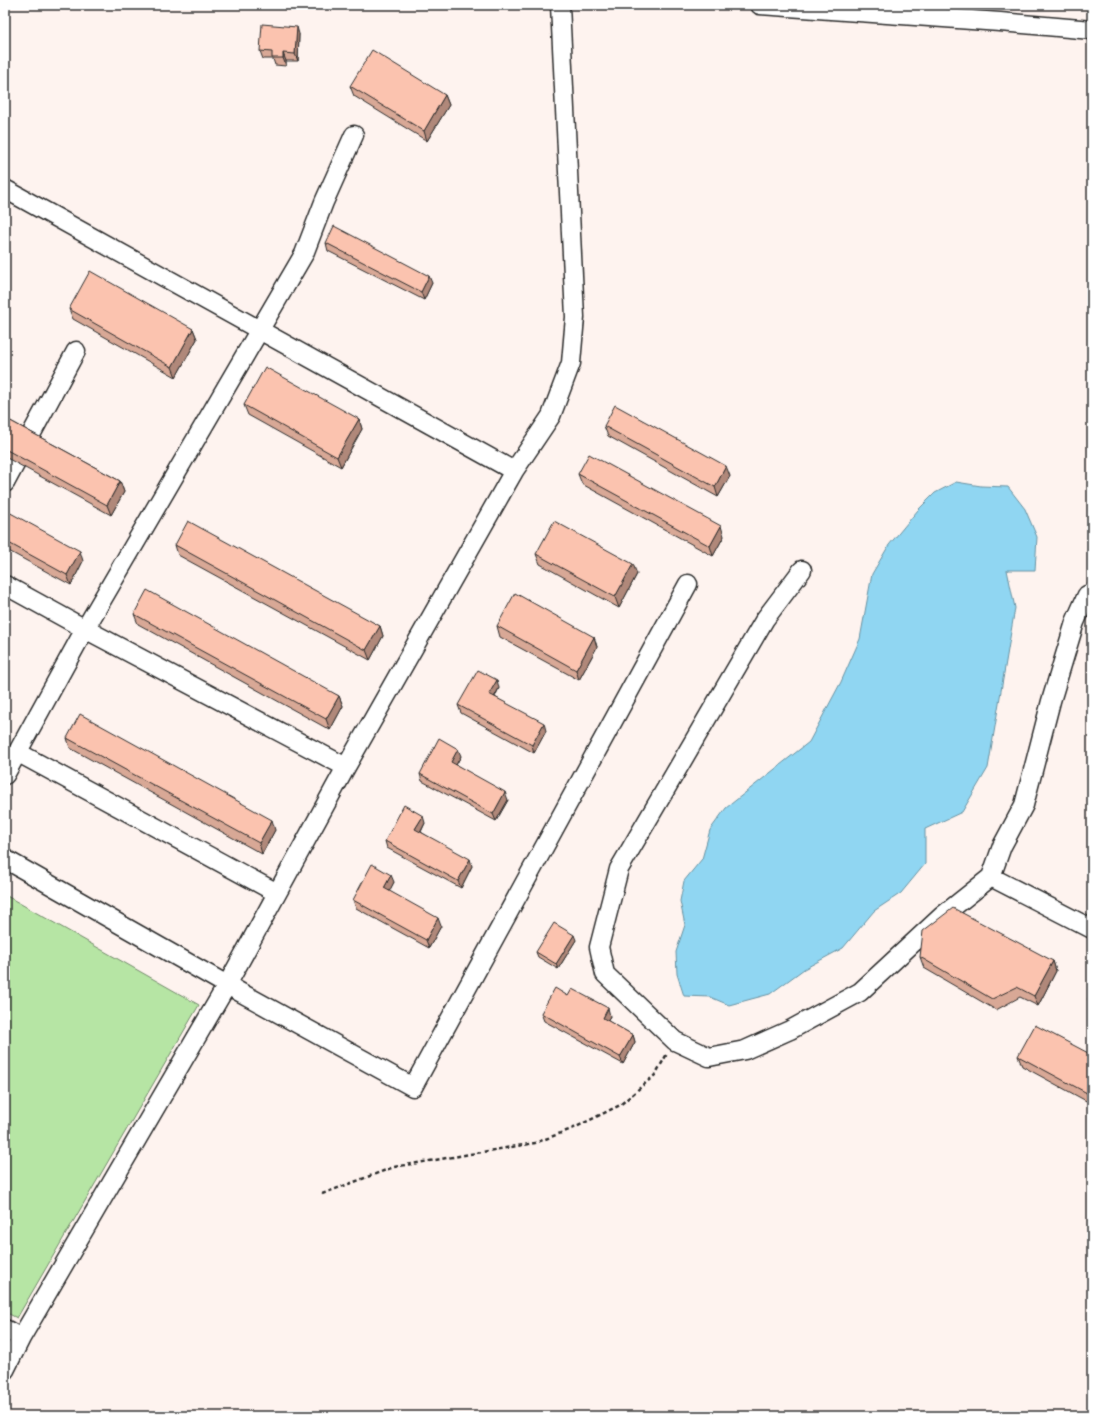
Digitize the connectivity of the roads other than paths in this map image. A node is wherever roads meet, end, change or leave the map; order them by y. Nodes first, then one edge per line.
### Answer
1 (560, 5) edge
2 (760, 5) edge
3 (1092, 30) edge
4 (354, 135) dead end
5 (5, 189) edge
6 (260, 331) junction
7 (76, 352) dead end
8 (514, 471) junction
9 (5, 483) edge
10 (802, 570) dead end
11 (688, 584) dead end
12 (5, 585) edge
13 (1092, 593) edge
14 (85, 629) junction
15 (18, 752) junction
16 (346, 767) junction
17 (5, 775) edge
18 (5, 859) edge
19 (991, 877) junction
20 (277, 893) junction
21 (1092, 929) edge
22 (228, 985) junction
23 (5, 1329) edge
24 (21, 1338) junction
25 (5, 1370) edge

1 - 8 lane
2 - 3 lane
4 - 6 lane
5 - 6 lane
6 - 8 lane
6 - 14 lane
7 - 9 lane
8 - 16 lane
10 - 19 lane
11 - 22 lane
12 - 14 lane
13 - 19 lane
14 - 15 lane
14 - 16 lane
15 - 17 lane
15 - 20 lane
16 - 20 lane
18 - 22 lane
19 - 21 lane
20 - 22 lane
22 - 24 lane
23 - 24 lane
24 - 25 lane

